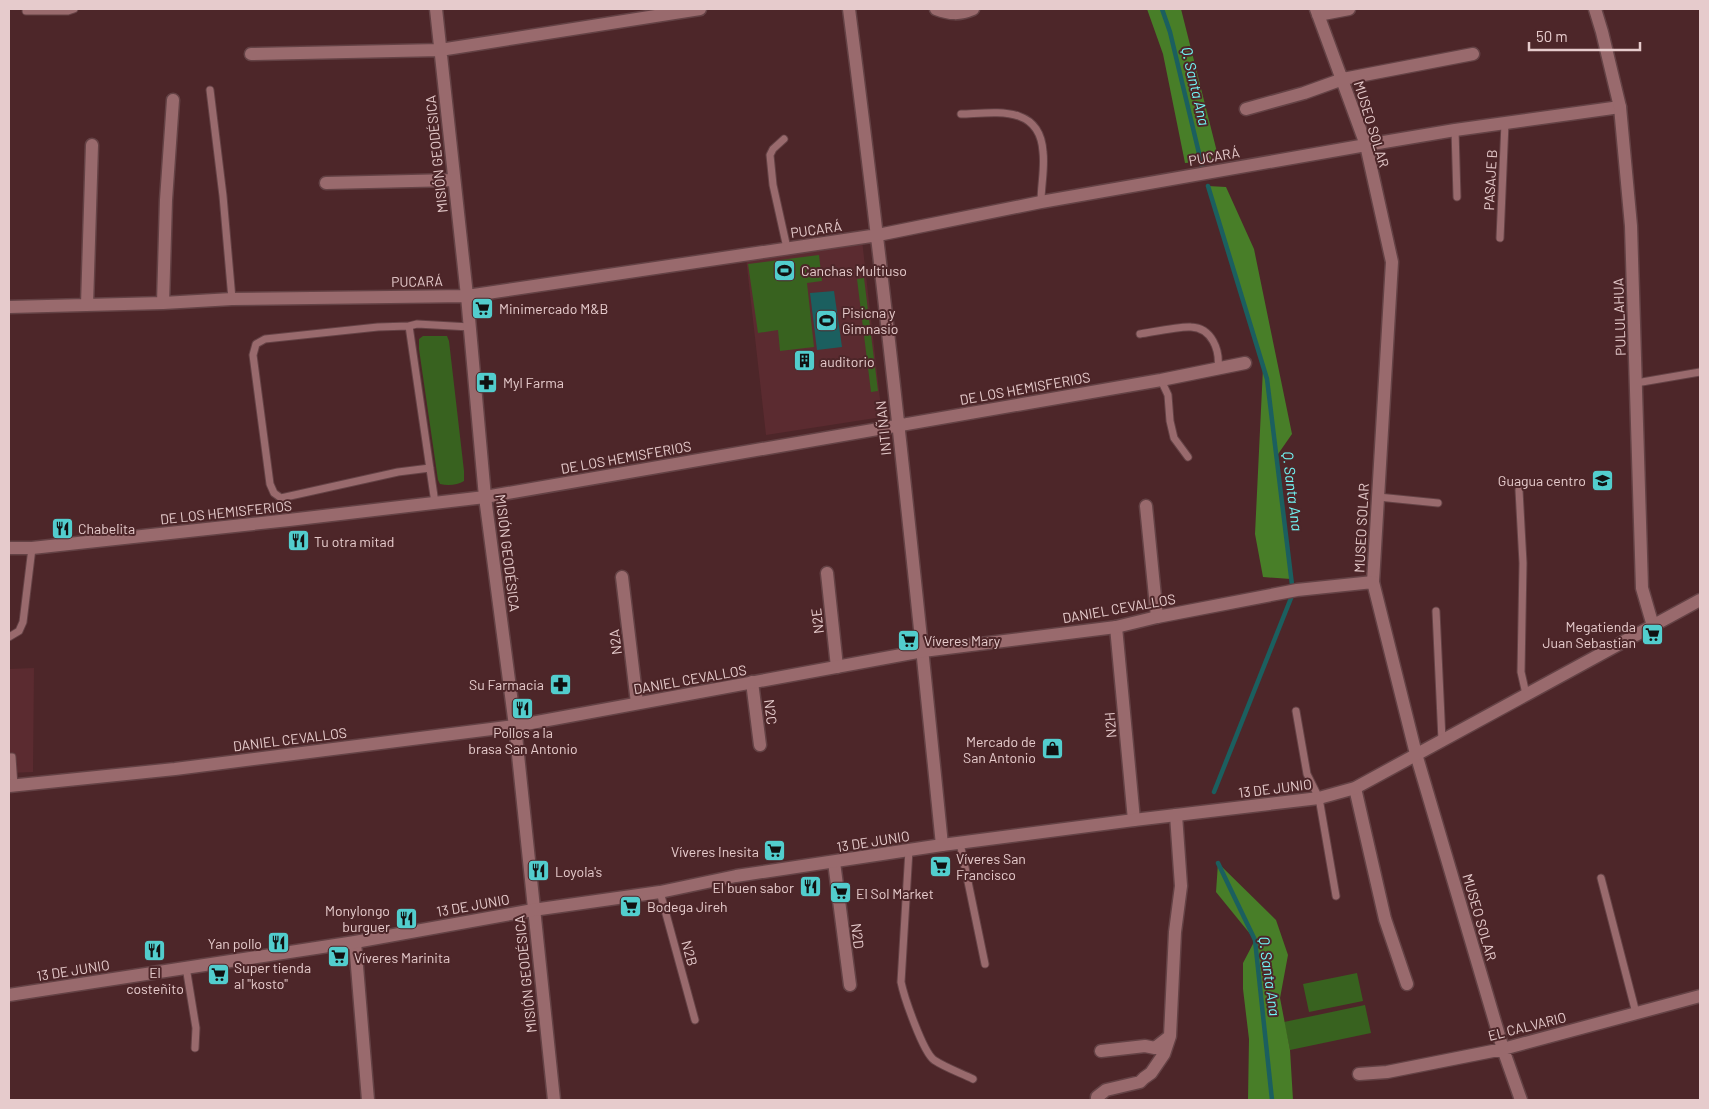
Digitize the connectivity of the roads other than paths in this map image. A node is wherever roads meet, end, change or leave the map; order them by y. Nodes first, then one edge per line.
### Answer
1 (74, 9) edge
2 (436, 9) edge
3 (700, 9) edge
4 (849, 9) edge
5 (936, 9) edge
6 (973, 9) edge
7 (1349, 9) edge
8 (1595, 9) edge
9 (26, 11) dead end
10 (1317, 12) edge
11 (440, 50) junction
12 (251, 54) dead end
13 (1473, 54) dead end
14 (1343, 79) junction
15 (210, 90) dead end
16 (173, 100) dead end
17 (1620, 107) junction
18 (1246, 109) dead end
19 (961, 114) dead end
20 (1505, 123) junction
21 (1455, 130) junction
22 (784, 139) dead end
23 (92, 145) dead end
24 (1366, 145) junction
25 (454, 180) junction
26 (326, 183) dead end
27 (1457, 197) dead end
28 (1042, 202) junction
29 (878, 235) junction
30 (1500, 238) dead end
31 (787, 248) junction
32 (467, 296) junction
33 (232, 299) junction
34 (163, 303) junction
35 (87, 305) junction
36 (9, 307) edge
37 (409, 326) junction
38 (470, 327) junction
39 (1140, 334) dead end
40 (1244, 363) dead end
41 (1218, 368) junction
42 (1700, 372) edge
43 (1161, 380) junction
44 (1636, 383) junction
45 (898, 426) junction
46 (1188, 457) dead end
47 (430, 468) junction
48 (1519, 490) dead end
49 (485, 497) junction
50 (1378, 497) junction
51 (1438, 502) dead end
52 (434, 503) junction
53 (1146, 506) dead end
54 (9, 548) edge
55 (32, 548) junction
56 (827, 573) dead end
57 (622, 577) dead end
58 (1373, 582) junction
59 (1700, 600) edge
60 (1436, 611) dead end
61 (1157, 617) junction
62 (1653, 626) junction
63 (1116, 627) junction
64 (9, 637) edge
65 (923, 652) junction
66 (838, 667) junction
67 (752, 682) junction
68 (1526, 694) junction
69 (637, 703) junction
70 (1296, 711) dead end
71 (515, 726) junction
72 (1442, 740) junction
73 (760, 745) dead end
74 (1416, 754) junction
75 (9, 757) edge
76 (11, 786) edge
77 (1355, 788) junction
78 (1319, 798) junction
79 (1176, 815) junction
80 (1134, 820) junction
81 (960, 843) junction
82 (942, 845) junction
83 (909, 850) junction
84 (834, 862) junction
85 (1601, 878) dead end
86 (660, 892) junction
87 (1336, 896) dead end
88 (533, 910) junction
89 (355, 942) junction
90 (985, 964) dead end
91 (186, 967) junction
92 (1407, 984) dead end
93 (850, 985) dead end
94 (9, 995) edge
95 (1700, 996) edge
96 (1636, 1013) junction
97 (695, 1020) dead end
98 (1170, 1036) junction
99 (195, 1048) dead end
100 (1503, 1049) junction
101 (1100, 1051) dead end
102 (1359, 1074) dead end
103 (973, 1079) dead end
104 (368, 1100) edge
105 (554, 1100) edge
106 (1097, 1100) edge
107 (1520, 1100) edge

1 - 9 lane
2 - 11 street, MISIÓN GEODÉSICA
3 - 11 street
4 - 29 street, INTI ÑAN
5 - 6 street
7 - 10 street
8 - 17 street, PULULAHUA
10 - 14 street, MUSEO SOLAR
11 - 12 street
11 - 25 street, MISIÓN GEODÉSICA
13 - 14 street
14 - 18 street
14 - 24 street, MUSEO SOLAR
15 - 33 lane
16 - 34 street
17 - 20 street, PUCARÁ
17 - 44 street, PULULAHUA
19 - 28 lane
20 - 21 street, PUCARÁ
20 - 30 lane, PASAJE B
21 - 24 street, PUCARÁ
21 - 27 lane
22 - 31 lane
23 - 35 street
24 - 28 street, PUCARÁ
24 - 50 street, MUSEO SOLAR
25 - 26 street
25 - 32 street, MISIÓN GEODÉSICA
28 - 29 street, PUCARÁ
29 - 31 street, PUCARÁ
29 - 45 street, INTI ÑAN
31 - 32 street, PUCARÁ
32 - 33 street, PUCARÁ
32 - 38 street, MISIÓN GEODÉSICA
33 - 34 street, PUCARÁ
34 - 35 street, PUCARÁ
35 - 36 street, PUCARÁ
37 - 38 lane
37 - 47 lane
37 - 47 lane
38 - 49 street, MISIÓN GEODÉSICA
39 - 41 lane
40 - 41 street, DE LOS HEMISFERIOS
41 - 43 street, DE LOS HEMISFERIOS
42 - 44 lane
43 - 45 street, DE LOS HEMISFERIOS
43 - 46 lane
44 - 62 street, PULULAHUA
45 - 49 street, DE LOS HEMISFERIOS
45 - 65 street, INTI ÑAN
47 - 52 lane
48 - 68 lane
49 - 52 street, DE LOS HEMISFERIOS
49 - 71 street, MISIÓN GEODÉSICA
50 - 51 lane
50 - 58 street, MUSEO SOLAR
52 - 55 street, DE LOS HEMISFERIOS
53 - 61 street
54 - 55 street, DE LOS HEMISFERIOS
55 - 64 lane
56 - 66 street, N2E
57 - 69 street, N2A
58 - 61 street, DANIEL CEVALLOS
58 - 74 street, MUSEO SOLAR
59 - 62 street, 13 DE JUNIO
60 - 72 lane
61 - 63 street, DANIEL CEVALLOS
62 - 68 street, 13 DE JUNIO
63 - 65 street, DANIEL CEVALLOS
63 - 80 street, N2H
65 - 66 street, DANIEL CEVALLOS
65 - 82 street, INTI ÑAN
66 - 67 street, DANIEL CEVALLOS
67 - 69 street, DANIEL CEVALLOS
67 - 73 street, N2C
68 - 72 street, 13 DE JUNIO
69 - 71 street, DANIEL CEVALLOS
70 - 78 lane
71 - 76 street, DANIEL CEVALLOS
71 - 88 street, MISIÓN GEODÉSICA
72 - 74 street, 13 DE JUNIO
74 - 77 street, 13 DE JUNIO
74 - 100 street, MUSEO SOLAR
75 - 76 lane
77 - 78 street, 13 DE JUNIO
77 - 92 street
78 - 79 street, 13 DE JUNIO
78 - 87 lane
79 - 80 street, 13 DE JUNIO
79 - 98 street
80 - 81 street, 13 DE JUNIO
81 - 82 street, 13 DE JUNIO
81 - 90 lane
82 - 83 street, 13 DE JUNIO
83 - 84 street, 13 DE JUNIO
83 - 103 lane
84 - 86 street, 13 DE JUNIO
84 - 93 street, N2D
85 - 96 lane
86 - 88 street, 13 DE JUNIO
86 - 97 lane, N2B
88 - 89 street, 13 DE JUNIO
88 - 105 street, MISIÓN GEODÉSICA
89 - 91 street, 13 DE JUNIO
89 - 104 street
91 - 94 street, 13 DE JUNIO
91 - 99 lane
95 - 96 street, EL CALVARIO
96 - 100 street, EL CALVARIO
98 - 101 street
98 - 106 street
100 - 102 street, EL CALVARIO
100 - 107 street, MUSEO SOLAR

